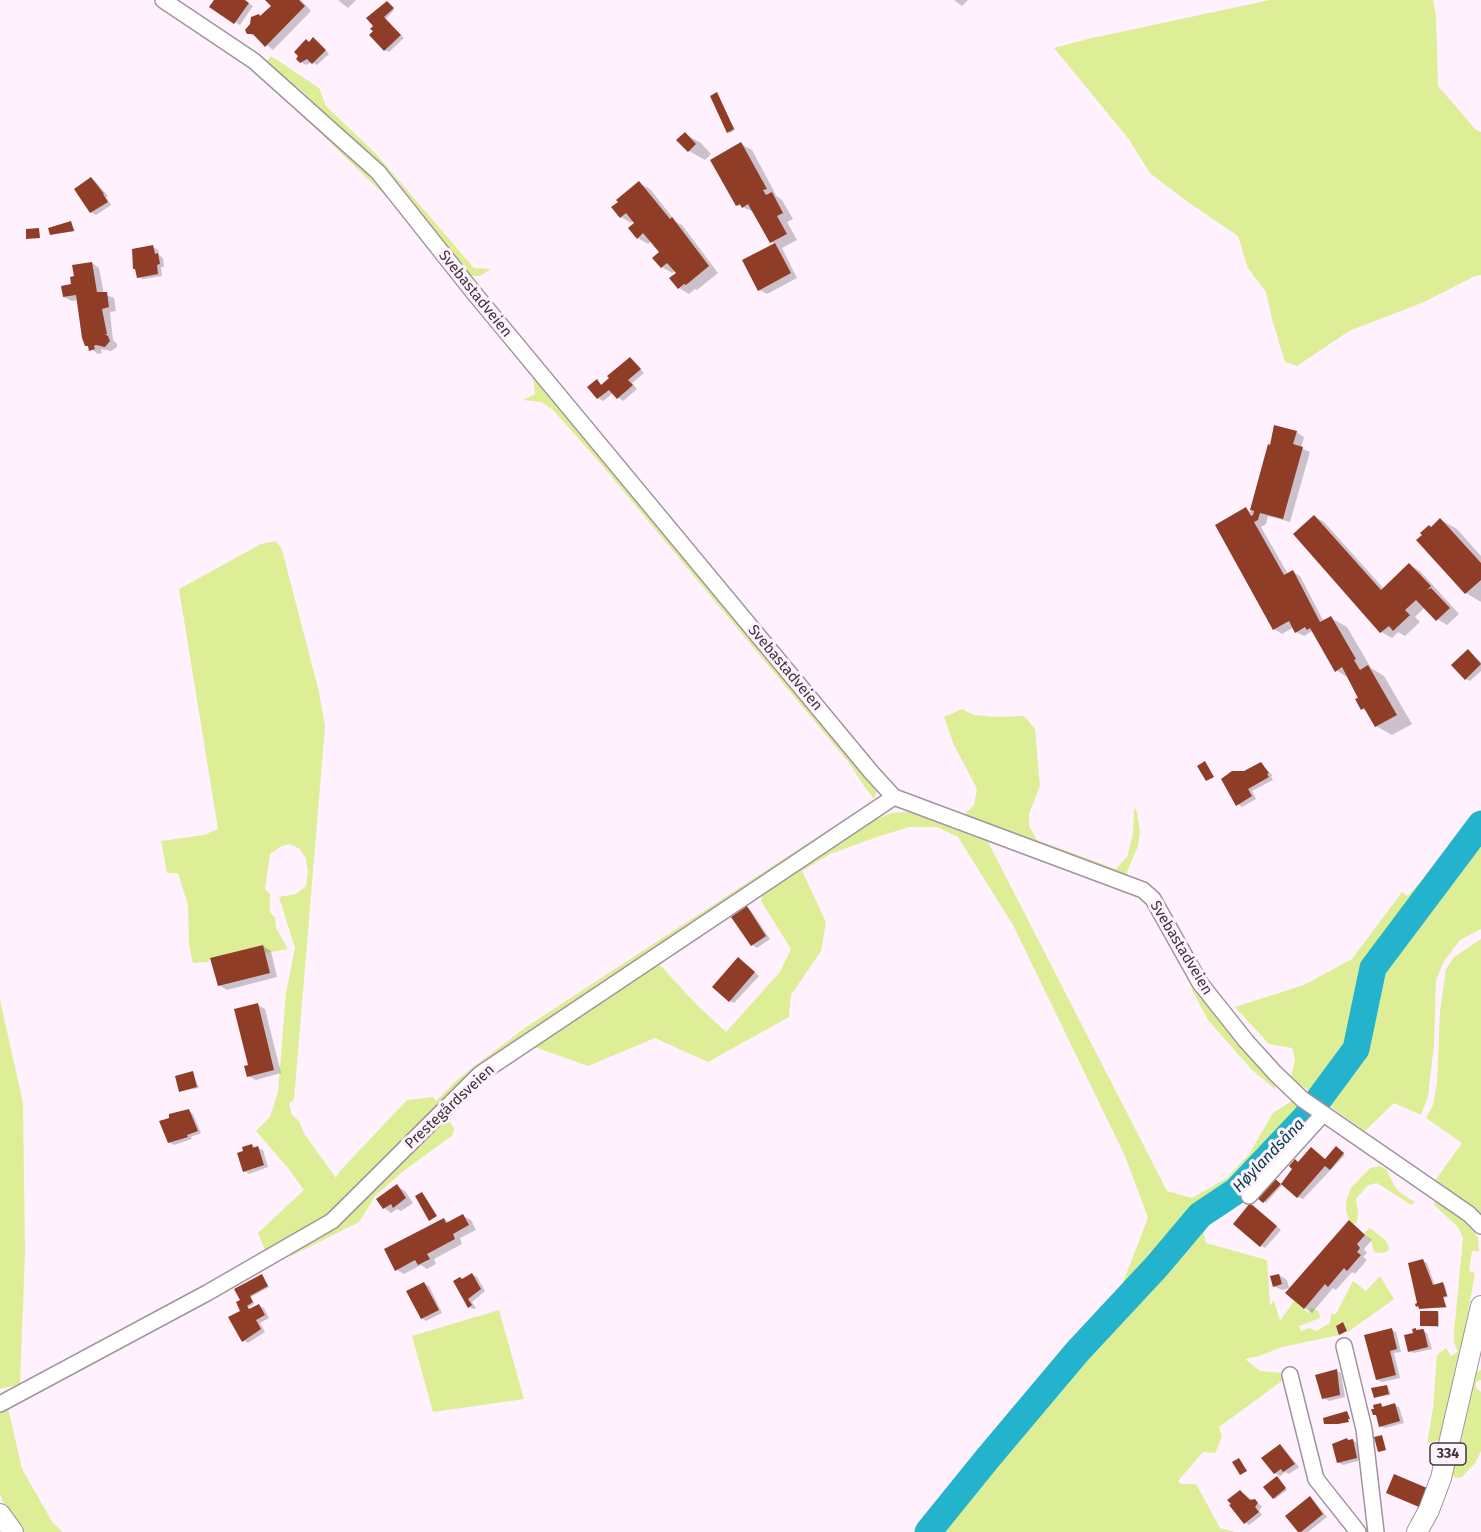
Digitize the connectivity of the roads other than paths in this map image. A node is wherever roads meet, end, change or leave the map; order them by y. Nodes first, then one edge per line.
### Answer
1 (163, 0) edge
2 (894, 797) junction
3 (1321, 1113) junction
4 (1249, 1196) dead end
5 (1481, 1226) edge
6 (1481, 1306) edge
7 (1477, 1338) edge
8 (1344, 1346) dead end
9 (1290, 1375) dead end
10 (0, 1404) edge
11 (0, 1514) edge
12 (13, 1532) edge
13 (1358, 1532) edge
14 (1377, 1532) edge
15 (1417, 1532) edge

1 - 2 street, Svebastadveien
2 - 3 street, Svebastadveien
2 - 10 street, Prestegårdsveien
3 - 4 street
3 - 5 street, Svebastadveien
6 - 7 main road, 334
7 - 15 main road, 334
8 - 14 street
9 - 13 street
11 - 12 main road

